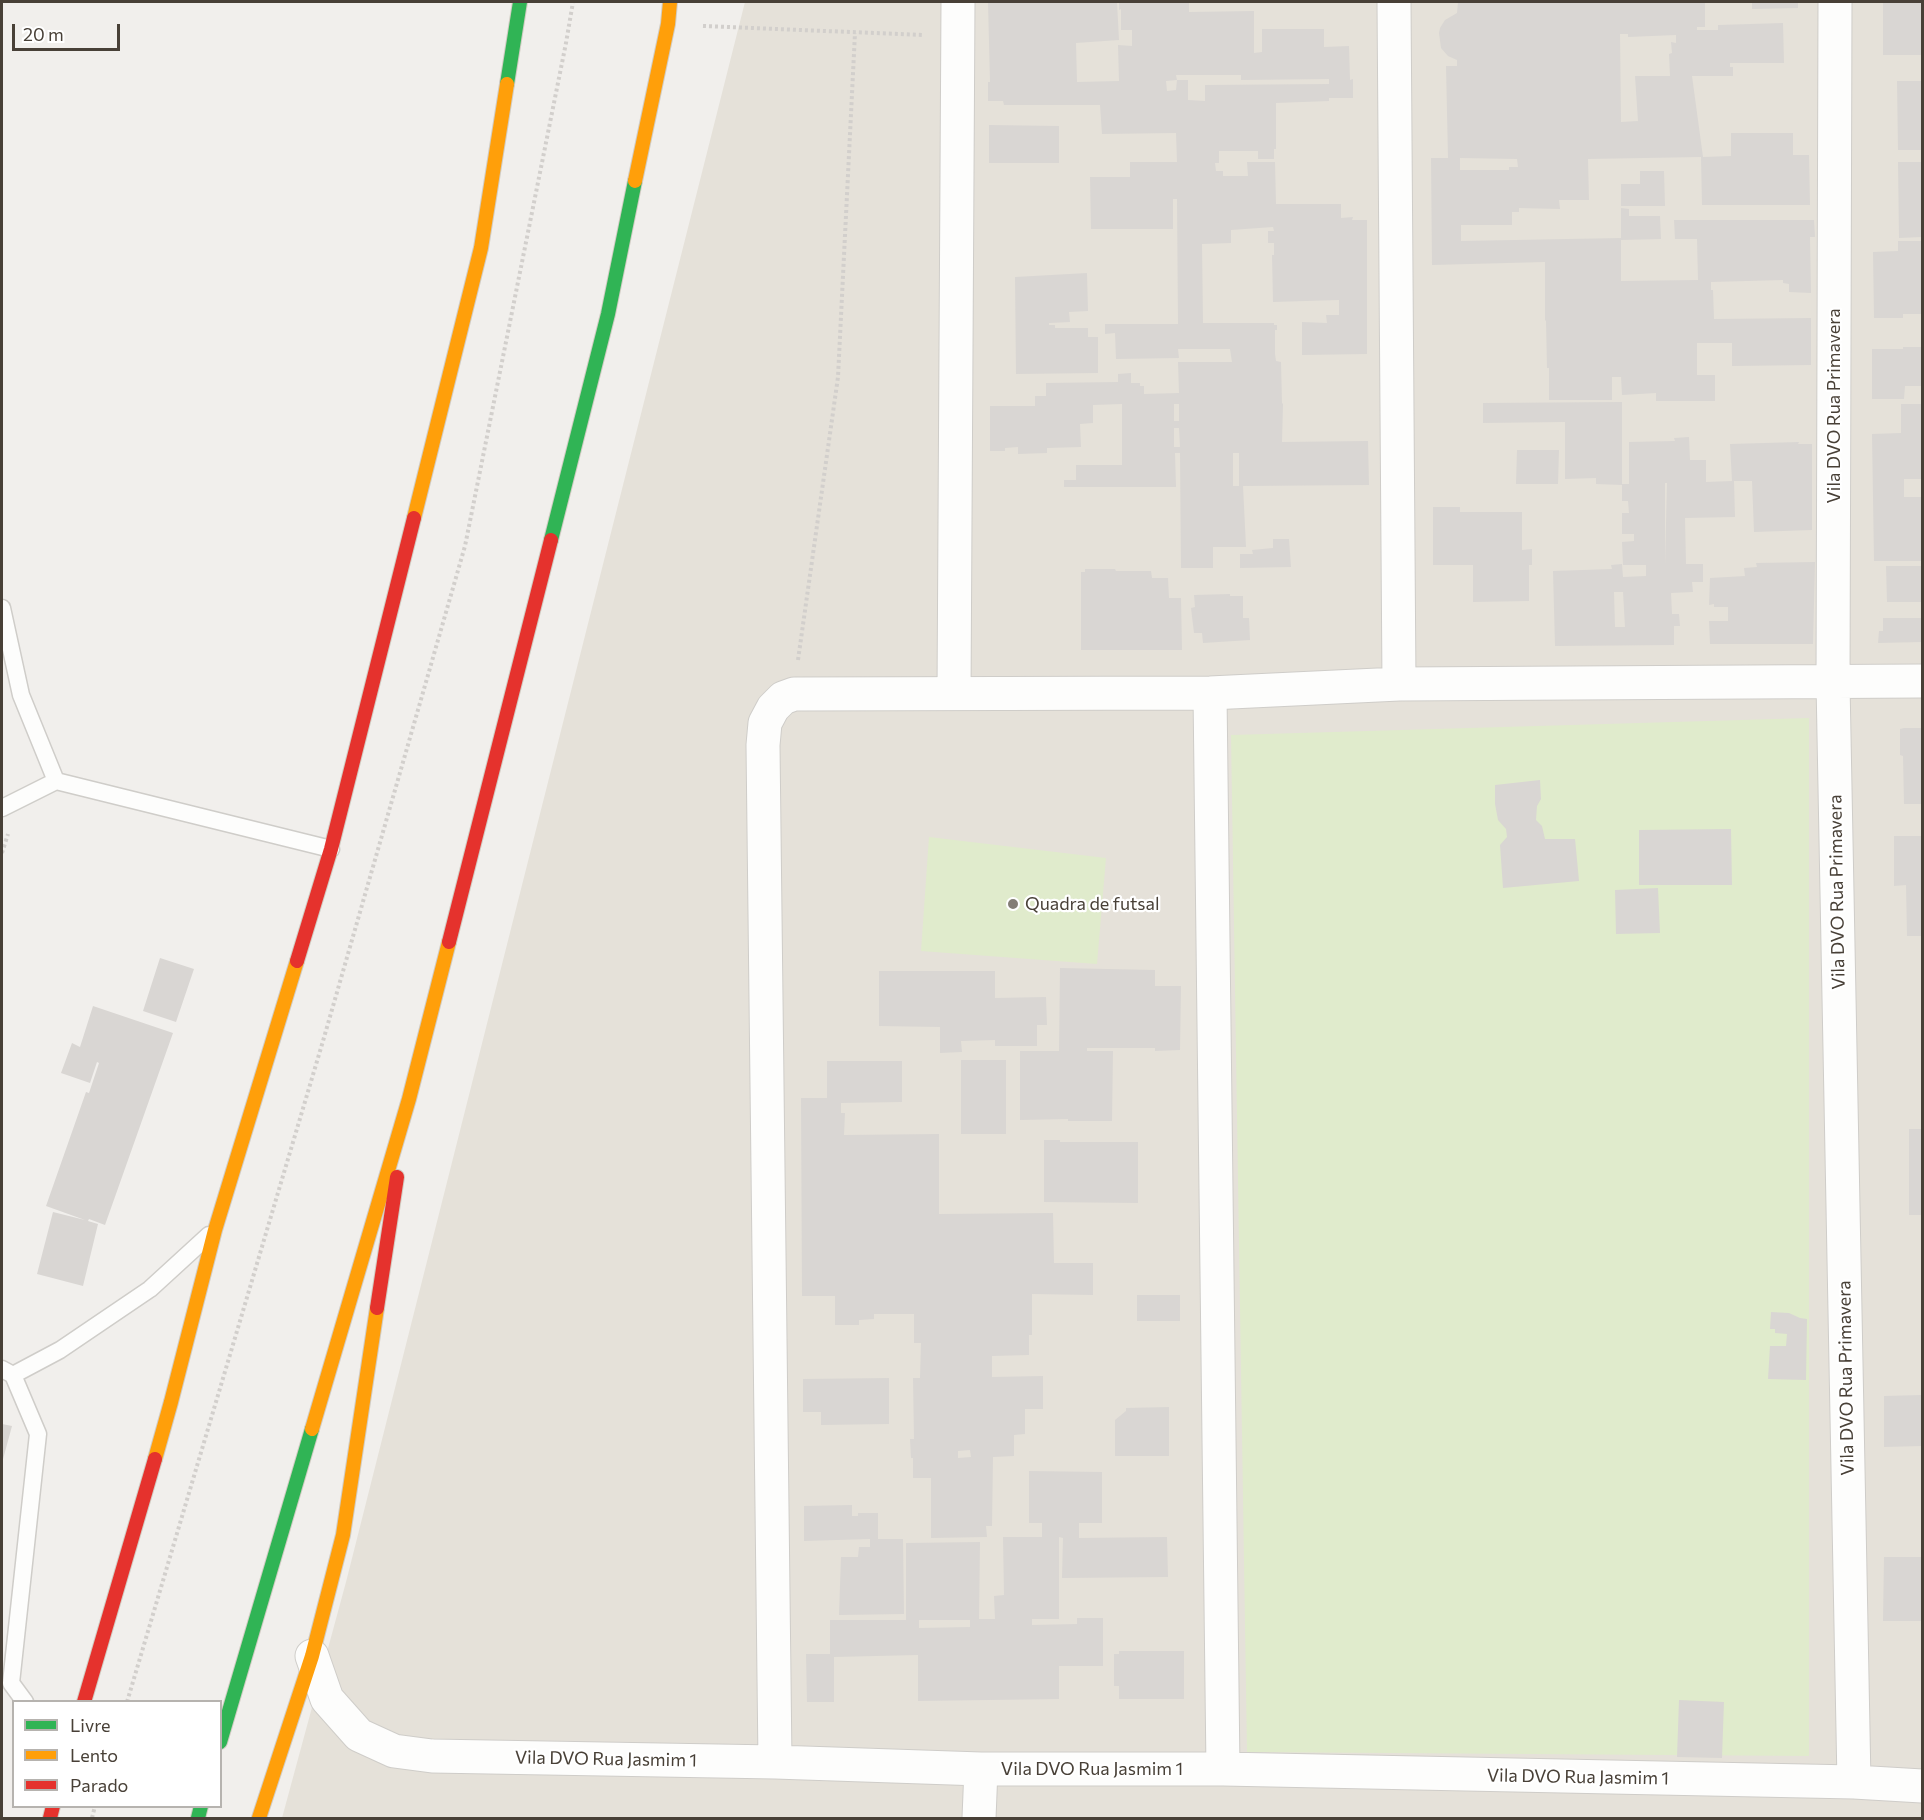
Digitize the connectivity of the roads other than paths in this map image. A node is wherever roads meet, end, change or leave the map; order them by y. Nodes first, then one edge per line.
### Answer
1 (520, 2) edge
2 (670, 2) edge
3 (958, 2) edge
4 (1394, 2) edge
5 (1835, 2) edge
6 (2, 608) edge
7 (1923, 681) edge
8 (1833, 682) junction
9 (1399, 684) junction
10 (954, 693) junction
11 (1210, 693) junction
12 (56, 780) junction
13 (2, 808) edge
14 (331, 849) junction
15 (409, 1099) junction
16 (215, 1230) junction
17 (7, 1372) edge
18 (312, 1656) junction
19 (25, 1700) edge
20 (84, 1700) edge
21 (222, 1735) edge
22 (775, 1762) junction
23 (981, 1769) junction
24 (1222, 1769) junction
25 (1854, 1782) junction
26 (1923, 1786) edge
27 (259, 1818) edge
28 (979, 1818) edge

1 - 14 main road
2 - 15 main road
3 - 10 street
4 - 9 street
5 - 8 street, Vila DVO Rua Primavera
6 - 12 lane
7 - 8 street
8 - 9 street
8 - 25 street, Vila DVO Rua Primavera
9 - 11 street
10 - 11 street
10 - 22 street
11 - 24 street
12 - 13 lane
12 - 14 lane
14 - 16 main road
15 - 18 main road
15 - 21 main road
16 - 17 lane
16 - 20 main road
17 - 19 lane
18 - 22 street, Vila DVO Rua Jasmim 1
18 - 27 main road
22 - 23 street, Vila DVO Rua Jasmim 1
23 - 24 street, Vila DVO Rua Jasmim 1
23 - 28 street
24 - 25 street, Vila DVO Rua Jasmim 1
25 - 26 street, Vila DVO Rua Jasmim 1

